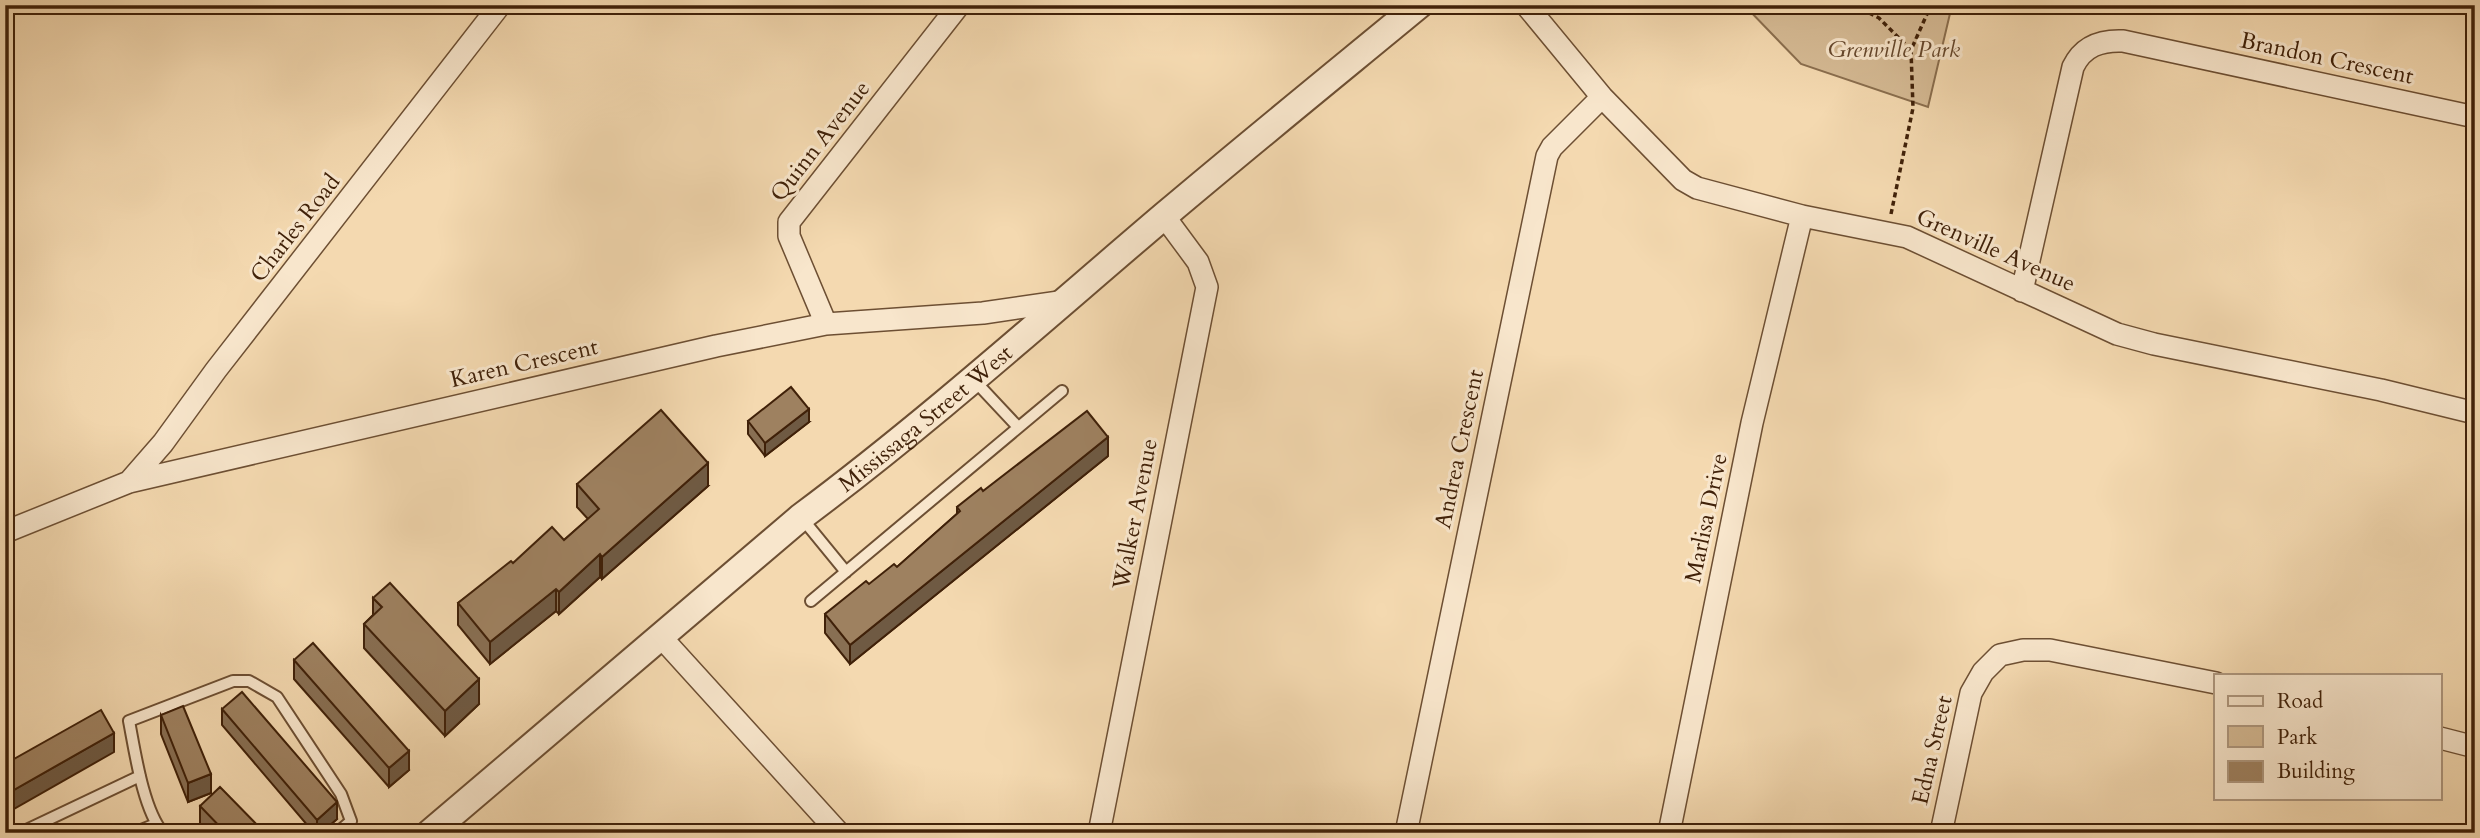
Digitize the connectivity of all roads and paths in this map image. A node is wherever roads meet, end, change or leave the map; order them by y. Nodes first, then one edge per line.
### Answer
1 (500, 5) edge
2 (959, 5) edge
3 (1419, 5) edge
4 (1526, 5) edge
5 (1854, 5) edge
6 (1931, 5) edge
7 (1911, 50) junction
8 (1602, 97) junction
9 (2475, 117) edge
10 (1164, 216) junction
11 (1802, 216) junction
12 (1888, 231) junction
13 (2022, 291) junction
14 (1066, 301) junction
15 (826, 324) junction
16 (973, 379) junction
17 (1062, 391) dead end
18 (2475, 413) edge
19 (1018, 427) junction
20 (129, 482) junction
21 (801, 517) junction
22 (5, 532) edge
23 (846, 572) junction
24 (811, 601) dead end
25 (661, 637) junction
26 (2214, 683) edge
27 (2442, 739) edge
28 (2475, 747) edge
29 (140, 776) junction
30 (160, 828) edge
31 (20, 833) edge
32 (134, 833) edge
33 (337, 833) edge
34 (430, 833) edge
35 (839, 833) edge
36 (1099, 833) edge
37 (1406, 833) edge
38 (1669, 833) edge
39 (1941, 833) edge

1 - 20 street, Charles Road
2 - 15 street, Quinn Avenue
3 - 10 street, Mississaga Street West
4 - 8 street, Grenville Avenue
5 - 7 path
6 - 7 path
7 - 12 path
8 - 11 street, Grenville Avenue
8 - 37 street, Andrea Crescent
9 - 13 street, Brandon Crescent
10 - 14 street, Mississaga Street West
10 - 36 street, Walker Avenue
11 - 12 street, Grenville Avenue
11 - 38 street, Marlisa Drive
12 - 13 street, Grenville Avenue
13 - 18 street, Grenville Avenue
14 - 15 street, Karen Crescent
14 - 16 street, Mississaga Street West
15 - 20 street, Karen Crescent
16 - 19 lane
16 - 21 street, Mississaga Street West
17 - 19 lane
19 - 23 lane
20 - 22 street, Karen Crescent
21 - 23 lane
21 - 25 street, Mississaga Street West
23 - 24 lane
25 - 34 street, Mississaga Street West
25 - 35 street
26 - 39 street, Edna Street
27 - 28 street
29 - 30 lane
29 - 31 lane
29 - 33 lane
30 - 32 lane

